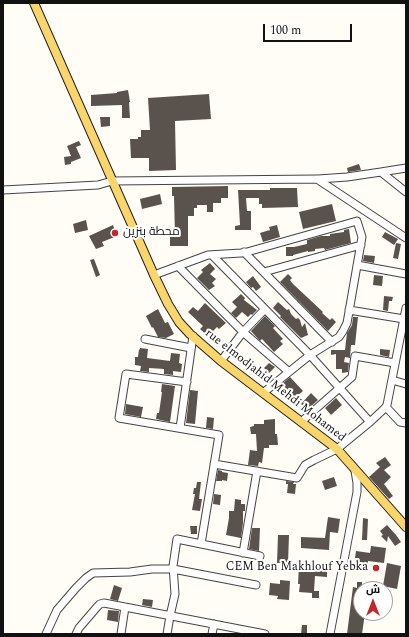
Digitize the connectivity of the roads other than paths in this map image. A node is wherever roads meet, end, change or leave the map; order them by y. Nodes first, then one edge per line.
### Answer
1 (34, 3) edge
2 (406, 168) edge
3 (381, 172) junction
4 (317, 179) junction
5 (112, 180) junction
6 (3, 190) edge
7 (406, 192) edge
8 (406, 238) edge
9 (361, 244) junction
10 (244, 252) junction
11 (212, 255) junction
12 (357, 265) junction
13 (178, 266) junction
14 (264, 272) junction
15 (406, 274) edge
16 (154, 275) junction
17 (406, 308) edge
18 (265, 309) junction
19 (349, 310) junction
20 (404, 319) junction
21 (243, 332) junction
22 (193, 336) junction
23 (145, 340) dead end
24 (332, 342) junction
25 (191, 348) junction
26 (310, 355) junction
27 (221, 360) junction
28 (395, 363) junction
29 (289, 372) junction
30 (392, 380) junction
31 (187, 382) junction
32 (406, 384) edge
33 (340, 388) junction
34 (264, 393) junction
35 (386, 407) junction
36 (301, 422) junction
37 (370, 422) junction
38 (406, 422) edge
39 (180, 428) junction
40 (337, 450) junction
41 (214, 464) junction
42 (257, 471) junction
43 (355, 471) junction
44 (406, 527) edge
45 (201, 544) junction
46 (243, 553) junction
47 (260, 556) dead end
48 (173, 569) junction
49 (256, 585) dead end
50 (125, 607) junction
51 (170, 616) junction
52 (214, 624) junction
53 (256, 633) edge
54 (46, 634) edge
55 (76, 634) edge
56 (121, 634) edge
57 (167, 634) edge
58 (212, 634) edge
59 (265, 634) edge
60 (330, 634) edge

1 - 5 main road, rue elmodjahid Mehdi Mohamed
2 - 3 street
3 - 4 street
3 - 7 street
4 - 5 street
4 - 8 street
5 - 6 street
5 - 16 main road, rue elmodjahid Mehdi Mohamed
9 - 10 street
9 - 12 street
9 - 14 street
10 - 11 street
10 - 14 street
11 - 13 street
11 - 18 street
12 - 15 street
12 - 19 street
13 - 16 street
13 - 21 street
14 - 24 street
16 - 22 main road, rue elmodjahid Mehdi Mohamed
17 - 20 street
18 - 21 street
18 - 26 street
19 - 20 street
19 - 24 street
20 - 28 street
21 - 27 street
21 - 29 street
22 - 25 street
22 - 27 main road, rue elmodjahid Mehdi Mohamed
23 - 25 street
24 - 26 street
25 - 31 street
26 - 29 street
26 - 33 street
27 - 34 main road, rue elmodjahid Mehdi Mohamed
28 - 30 street
28 - 33 street
29 - 34 street
30 - 32 street
30 - 35 street
31 - 39 street
31 - 39 street
33 - 36 street
33 - 37 street
34 - 36 main road, rue elmodjahid Mehdi Mohamed
35 - 37 street
35 - 38 street
36 - 40 main road, rue elmodjahid Mehdi Mohamed
37 - 40 street
39 - 41 street
40 - 42 street
40 - 43 main road, rue elmodjahid Mehdi Mohamed
41 - 42 street
41 - 45 street
42 - 46 street
43 - 44 main road, rue elmodjahid Mehdi Mohamed
43 - 60 street
45 - 46 street
45 - 48 street
46 - 47 street
48 - 49 street
48 - 51 street
48 - 54 street
50 - 51 street
50 - 55 street
50 - 56 street
51 - 52 street
51 - 57 street
52 - 53 street
52 - 58 street
53 - 59 street

